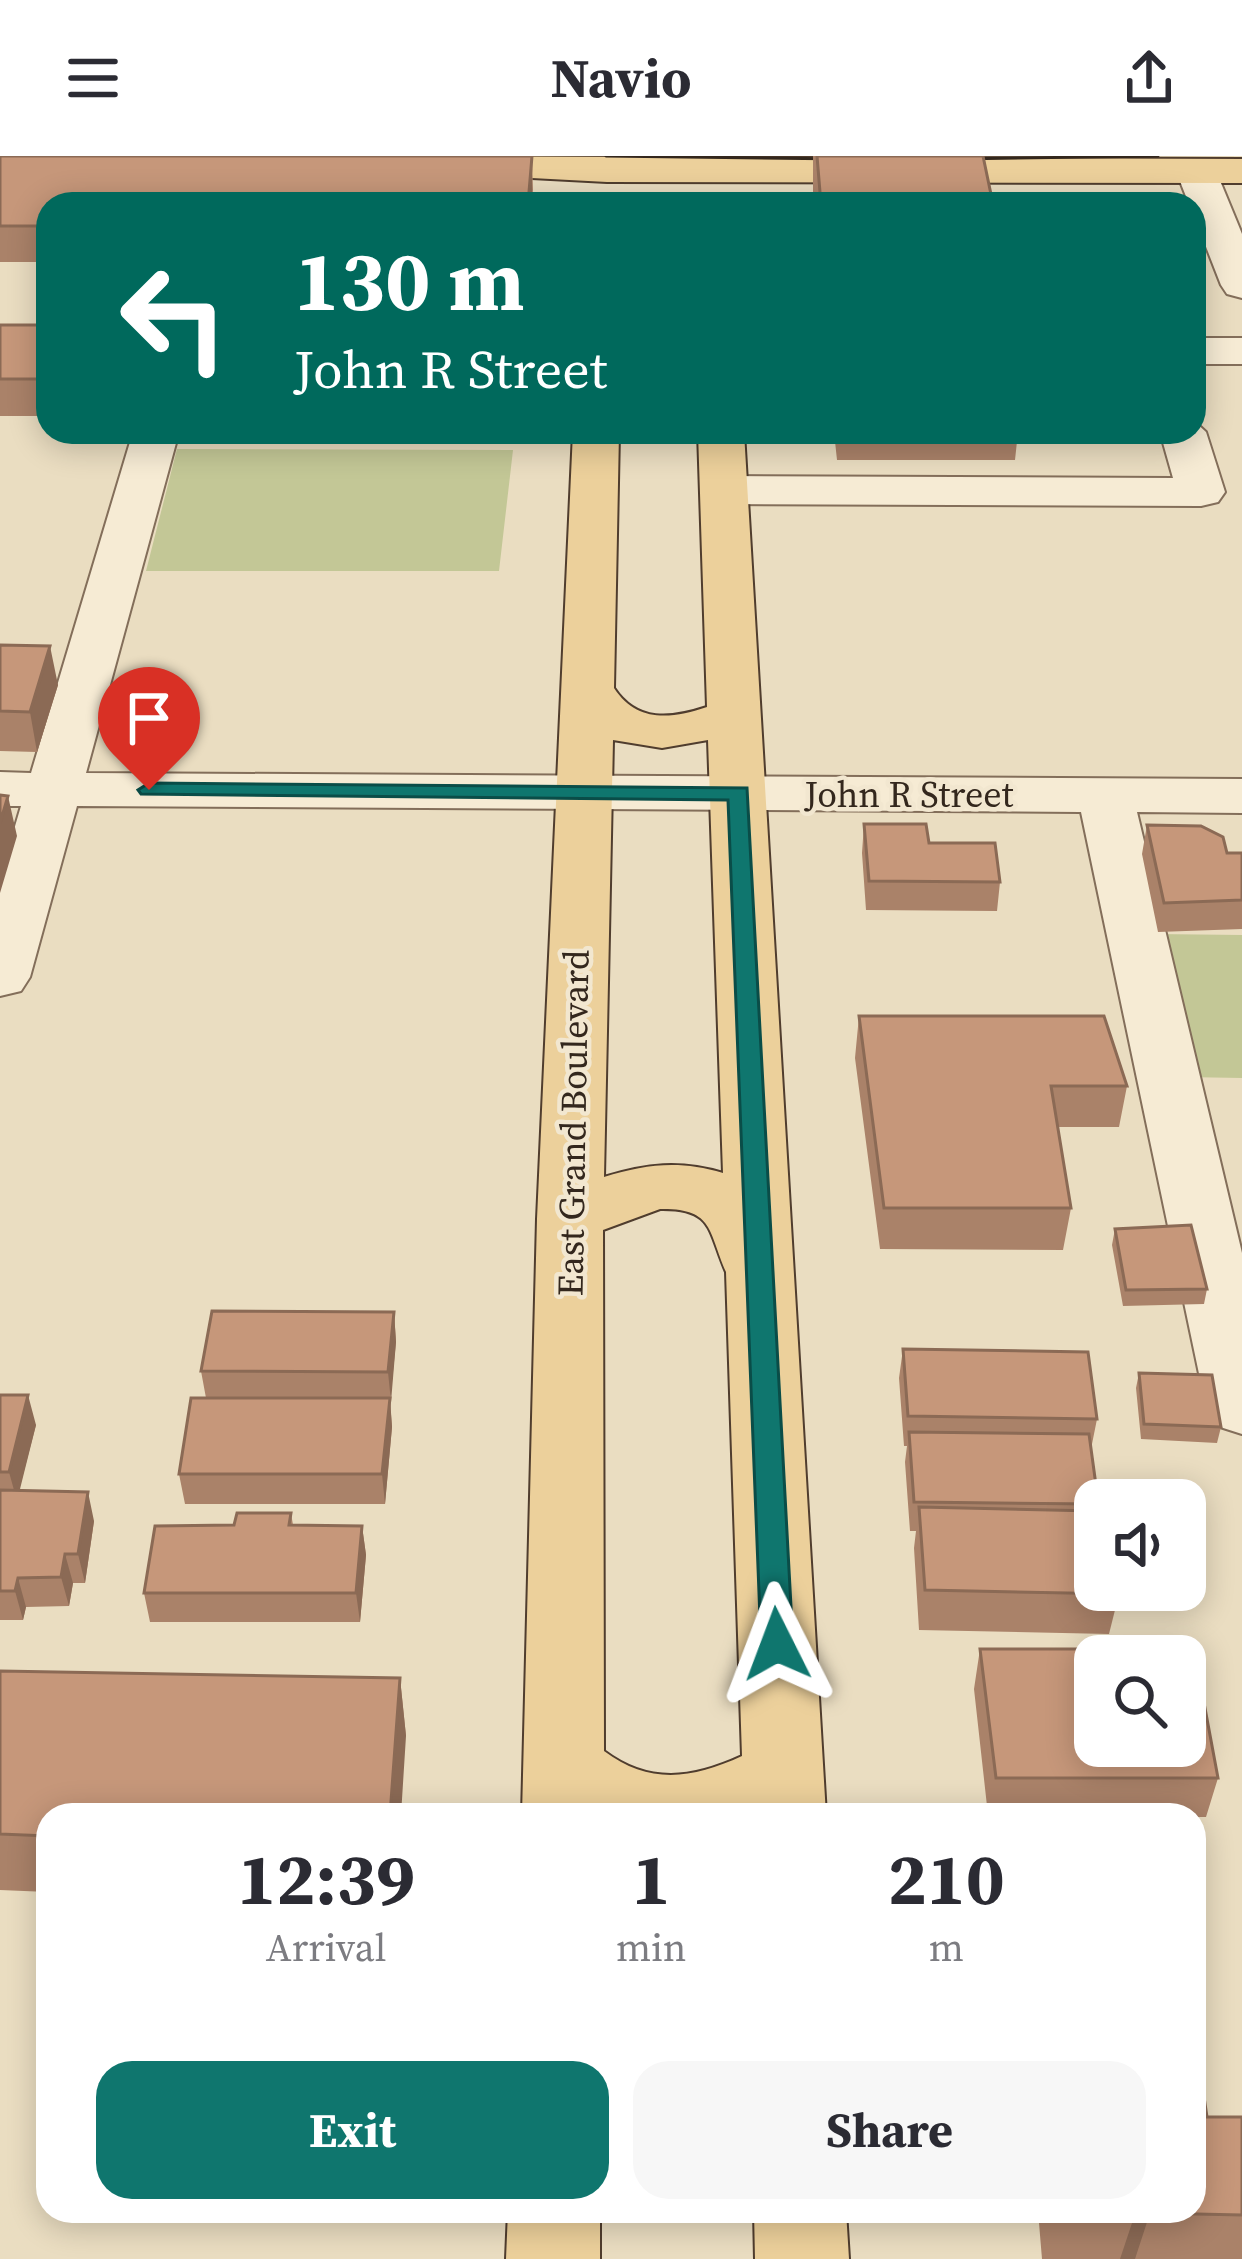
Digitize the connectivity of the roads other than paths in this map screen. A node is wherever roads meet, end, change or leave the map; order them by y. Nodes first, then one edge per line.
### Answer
1 (340, 156) edge
2 (1196, 171) junction
3 (1242, 171) edge
4 (606, 177) edge
5 (719, 177) edge
6 (1204, 192) edge
7 (1206, 196) edge
8 (1242, 285) edge
9 (1206, 351) edge
10 (1242, 351) edge
11 (152, 444) edge
12 (596, 444) edge
13 (722, 444) edge
14 (1187, 444) edge
15 (725, 490) junction
16 (586, 686) junction
17 (736, 714) junction
18 (27, 789) edge
19 (582, 792) junction
20 (739, 793) junction
21 (1103, 795) junction
22 (1242, 796) edge
23 (0, 977) edge
24 (569, 1219) junction
25 (759, 1270) junction
26 (1242, 1407) edge
27 (563, 1792) edge
28 (784, 1795) edge
29 (613, 1803) edge
30 (726, 1803) edge
31 (554, 2223) edge
32 (800, 2223) edge
33 (554, 2259) edge
34 (802, 2259) edge

1 - 4 main road
2 - 3 main road
2 - 5 main road
2 - 6 street
4 - 5 main road
7 - 8 street
9 - 10 street
11 - 18 street
12 - 16 main road, East Grand Boulevard
13 - 15 main road
14 - 15 street
15 - 17 main road
16 - 17 main road
16 - 19 main road, East Grand Boulevard
17 - 20 main road
18 - 19 street, John R Street
18 - 23 street
19 - 20 street, John R Street
19 - 24 main road, East Grand Boulevard
20 - 21 street, John R Street
20 - 25 main road
21 - 22 street, John R Street
21 - 26 street
24 - 25 main road
24 - 27 main road, East Grand Boulevard
25 - 28 main road
27 - 29 main road
28 - 30 main road
31 - 33 main road
32 - 34 main road

